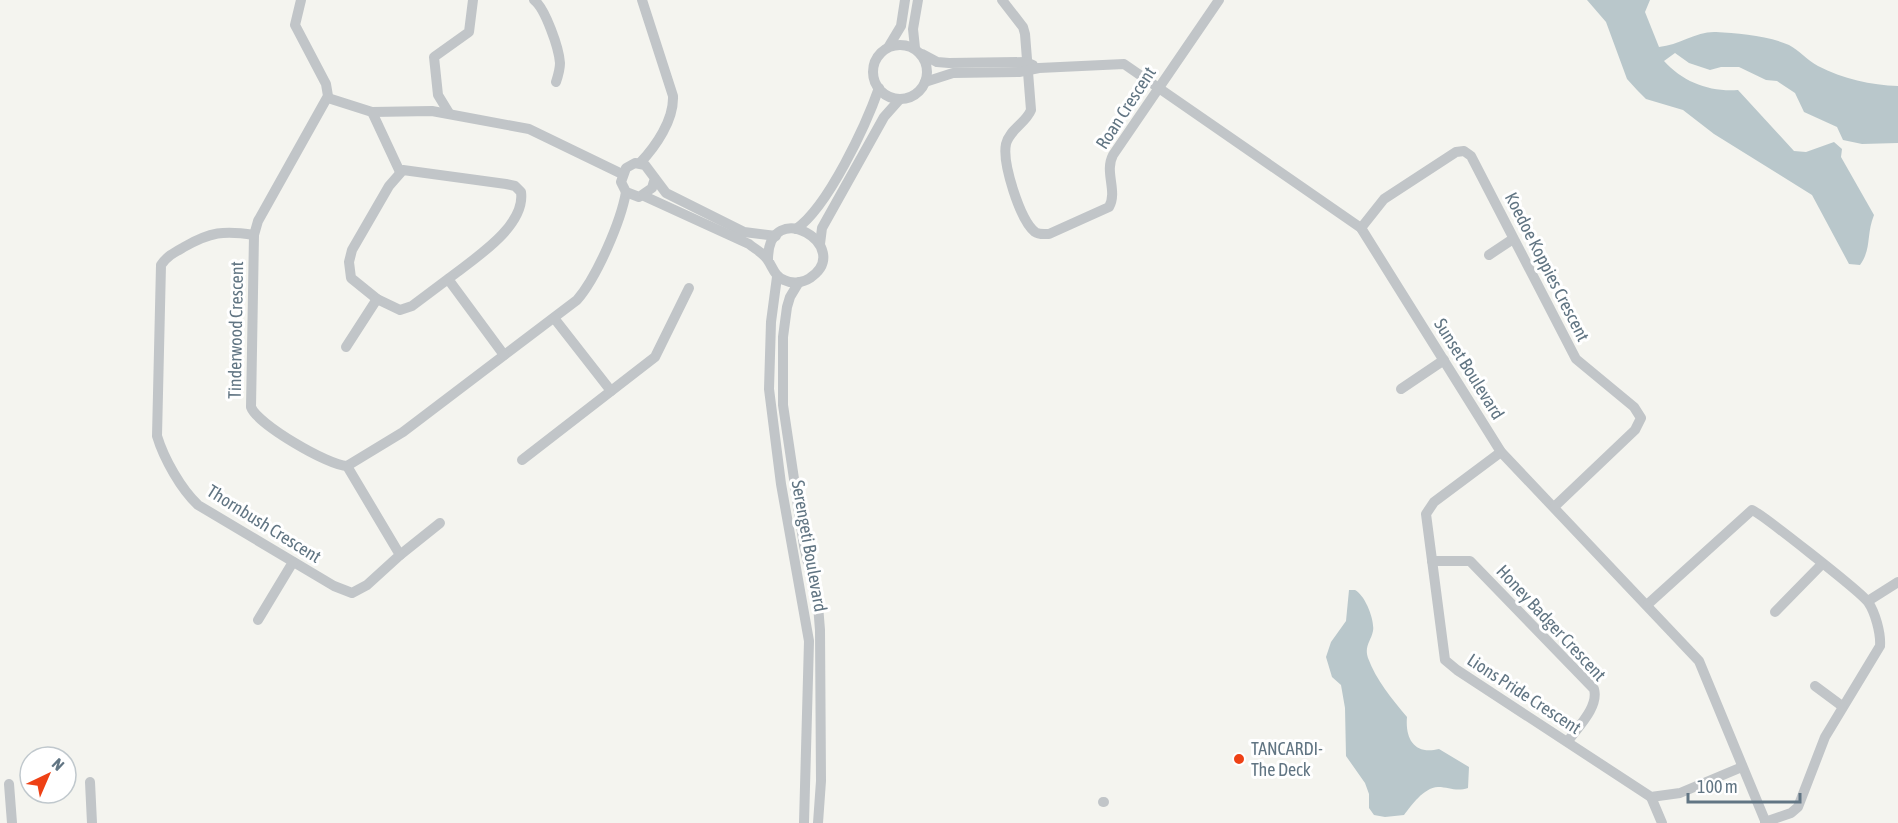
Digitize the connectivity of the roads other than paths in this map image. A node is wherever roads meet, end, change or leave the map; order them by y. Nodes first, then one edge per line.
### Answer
1 (301, 0) edge
2 (473, 0) edge
3 (534, 0) edge
4 (642, 0) edge
5 (904, 0) edge
6 (918, 0) edge
7 (1002, 0) edge
8 (1219, 0) edge
9 (890, 46) junction
10 (918, 51) junction
11 (1027, 67) junction
12 (989, 68) junction
13 (556, 82) dead end
14 (926, 82) junction
15 (1159, 86) junction
16 (879, 88) junction
17 (438, 95) junction
18 (328, 98) junction
19 (900, 99) junction
20 (432, 111) junction
21 (372, 112) junction
22 (449, 114) junction
23 (653, 149) junction
24 (640, 163) junction
25 (400, 171) junction
26 (622, 174) junction
27 (654, 175) junction
28 (626, 192) junction
29 (642, 196) junction
30 (622, 213) junction
31 (700, 215) junction
32 (1361, 228) junction
33 (796, 229) junction
34 (254, 236) junction
35 (776, 236) junction
36 (1514, 239) junction
37 (820, 246) junction
38 (1489, 255) dead end
39 (768, 260) junction
40 (777, 277) junction
41 (448, 279) junction
42 (800, 282) junction
43 (689, 288) dead end
44 (377, 299) junction
45 (554, 318) junction
46 (346, 347) dead end
47 (504, 355) junction
48 (1444, 360) junction
49 (1401, 389) dead end
50 (611, 391) junction
51 (1501, 452) junction
52 (522, 460) dead end
53 (347, 466) junction
54 (1554, 507) junction
55 (440, 523) dead end
56 (400, 555) junction
57 (1432, 561) junction
58 (293, 562) junction
59 (1822, 564) junction
60 (1898, 582) edge
61 (1868, 602) junction
62 (1648, 604) junction
63 (1775, 612) dead end
64 (258, 620) dead end
65 (1815, 686) dead end
66 (1842, 706) junction
67 (1568, 741) junction
68 (1742, 767) junction
69 (90, 782) dead end
70 (9, 784) dead end
71 (1652, 796) junction
72 (12, 823) edge
73 (92, 823) edge
74 (804, 823) edge
75 (818, 823) edge
76 (1662, 823) edge
77 (1766, 823) edge

1 - 18 street
2 - 17 street
3 - 13 street
4 - 23 street
5 - 9 street
6 - 10 street
7 - 11 street, Roan Crescent
8 - 15 street, Roan Crescent
9 - 10 street
9 - 16 street
10 - 12 street
10 - 14 street
11 - 12 street
11 - 15 street, Sunset Boulevard
11 - 15 street, Roan Crescent
12 - 14 street
14 - 19 street
15 - 32 street, Sunset Boulevard
16 - 19 street
16 - 33 street
17 - 20 street
17 - 22 street
18 - 21 street
18 - 34 street, Tinderwood Crescent
19 - 37 street
20 - 21 street
20 - 22 street
21 - 25 street
22 - 26 street
23 - 24 street
23 - 27 street
24 - 26 street
24 - 27 street
25 - 41 street
25 - 44 street
26 - 28 street
27 - 29 street
27 - 31 street
28 - 29 street
28 - 30 street
29 - 30 street
29 - 31 street
30 - 45 street
31 - 35 street
31 - 39 street
32 - 36 street, Koedoe Koppies Crescent
32 - 48 street, Sunset Boulevard
33 - 35 street
33 - 37 street
34 - 53 street, Tinderwood Crescent
34 - 58 street, Thornbush Crescent
35 - 39 street
36 - 38 street
36 - 54 street, Koedoe Koppies Crescent
37 - 42 street
39 - 40 street
40 - 42 street
40 - 74 street, Serengeti Boulevard
41 - 44 street
41 - 47 street
42 - 75 street, Serengeti Boulevard
43 - 50 street
44 - 46 street
45 - 47 street
45 - 50 street
47 - 53 street
48 - 49 street
48 - 51 street, Sunset Boulevard
50 - 52 street
51 - 54 street, Sunset Boulevard
51 - 57 street, Lions Pride Crescent
53 - 56 street
54 - 62 street, Sunset Boulevard
55 - 56 street
56 - 58 street, Thornbush Crescent
57 - 67 street, Lions Pride Crescent
57 - 67 street, Honey Badger Crescent
58 - 64 street
59 - 61 street
59 - 62 street
59 - 63 street
60 - 61 street
61 - 66 street
62 - 68 street, Sunset Boulevard
65 - 66 street
66 - 77 street
67 - 71 street, Lions Pride Crescent
68 - 71 street
68 - 77 street, Sunset Boulevard
69 - 73 street
70 - 72 street
71 - 76 street

